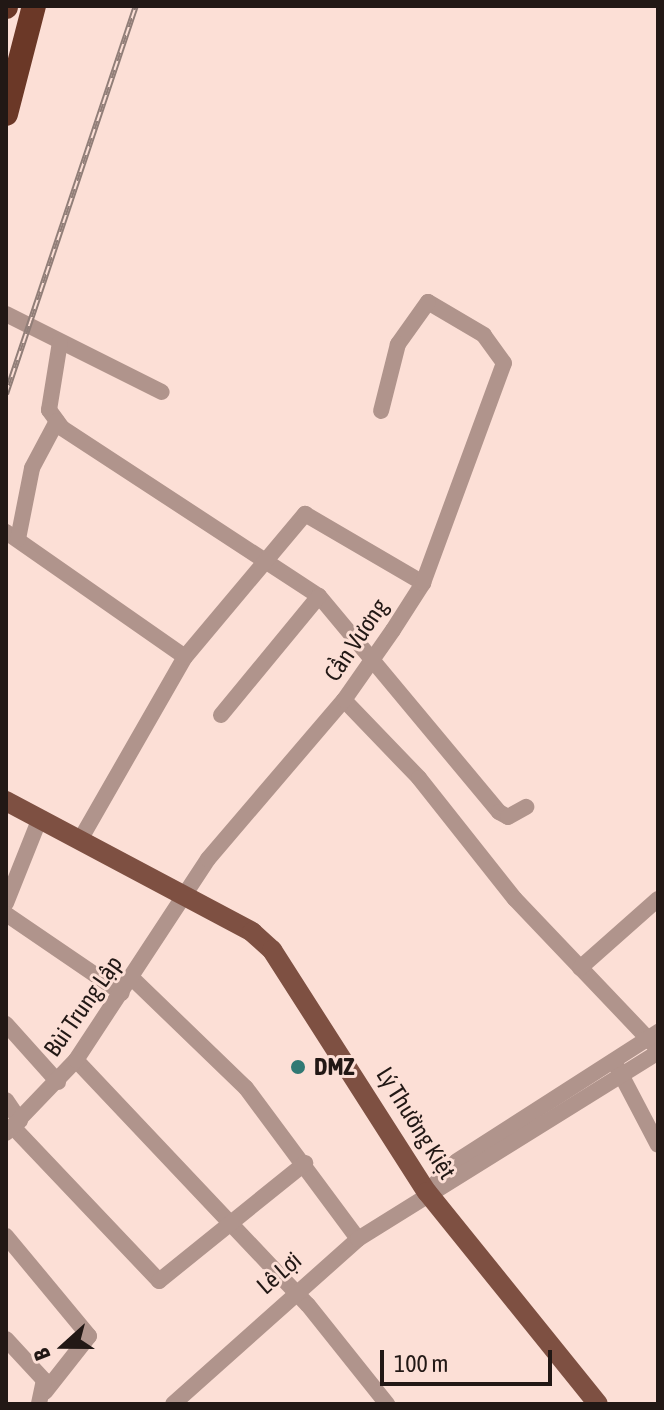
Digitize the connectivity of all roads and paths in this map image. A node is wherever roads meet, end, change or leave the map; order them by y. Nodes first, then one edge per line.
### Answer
1 (34, 6) edge
2 (9, 89) edge
3 (6, 114) edge
4 (6, 314) edge
5 (60, 342) junction
6 (162, 392) dead end
7 (381, 411) dead end
8 (57, 421) junction
9 (12, 535) edge
10 (264, 560) junction
11 (423, 583) junction
12 (319, 596) junction
13 (185, 657) junction
14 (376, 657) junction
15 (344, 700) junction
16 (221, 715) dead end
17 (6, 801) edge
18 (526, 807) dead end
19 (40, 818) junction
20 (80, 840) junction
21 (188, 897) junction
22 (658, 899) edge
23 (6, 903) edge
24 (6, 914) edge
25 (580, 968) junction
26 (132, 978) junction
27 (122, 993) junction
28 (6, 1024) edge
29 (655, 1043) edge
30 (76, 1060) junction
31 (617, 1068) junction
32 (58, 1082) junction
33 (6, 1100) edge
34 (14, 1127) edge
35 (658, 1145) edge
36 (305, 1163) junction
37 (427, 1192) junction
38 (227, 1220) junction
39 (6, 1236) edge
40 (358, 1239) junction
41 (292, 1291) junction
42 (6, 1339) edge
43 (42, 1398) edge
44 (173, 1404) edge
45 (387, 1404) edge
46 (598, 1404) edge

1 - 2 highway
2 - 3 highway
4 - 5 street
5 - 6 street
5 - 8 street
7 - 11 street, Cần Vương
8 - 9 street
8 - 10 street
9 - 13 street
10 - 11 street
10 - 12 street
10 - 13 street
11 - 14 street, Cần Vương
12 - 14 street
12 - 16 street
13 - 20 street
14 - 15 street, Cần Vương
14 - 18 street
15 - 21 street, Cần Vương
15 - 25 street
17 - 19 main road, Lý Thường Kiệt
19 - 20 main road, Lý Thường Kiệt
19 - 23 street
20 - 21 main road, Lý Thường Kiệt
21 - 26 street, Bùi Trung Lập
21 - 37 main road, Lý Thường Kiệt
22 - 25 street
24 - 27 street
25 - 29 street
26 - 27 street, Bùi Trung Lập
26 - 36 street
27 - 30 street, Bùi Trung Lập
28 - 32 street
29 - 31 street, Lê Lợi
30 - 32 street, Bùi Trung Lập
30 - 38 street
31 - 35 street
31 - 37 street, Lê Lợi
32 - 34 street, Bùi Trung Lập
33 - 34 street
34 - 38 street
36 - 38 street
36 - 40 street
37 - 40 street, Lê Lợi
37 - 46 main road, Lý Thường Kiệt
38 - 41 street
39 - 43 street
40 - 41 street, Lê Lợi
41 - 44 street, Lê Lợi
41 - 45 street
42 - 43 street

